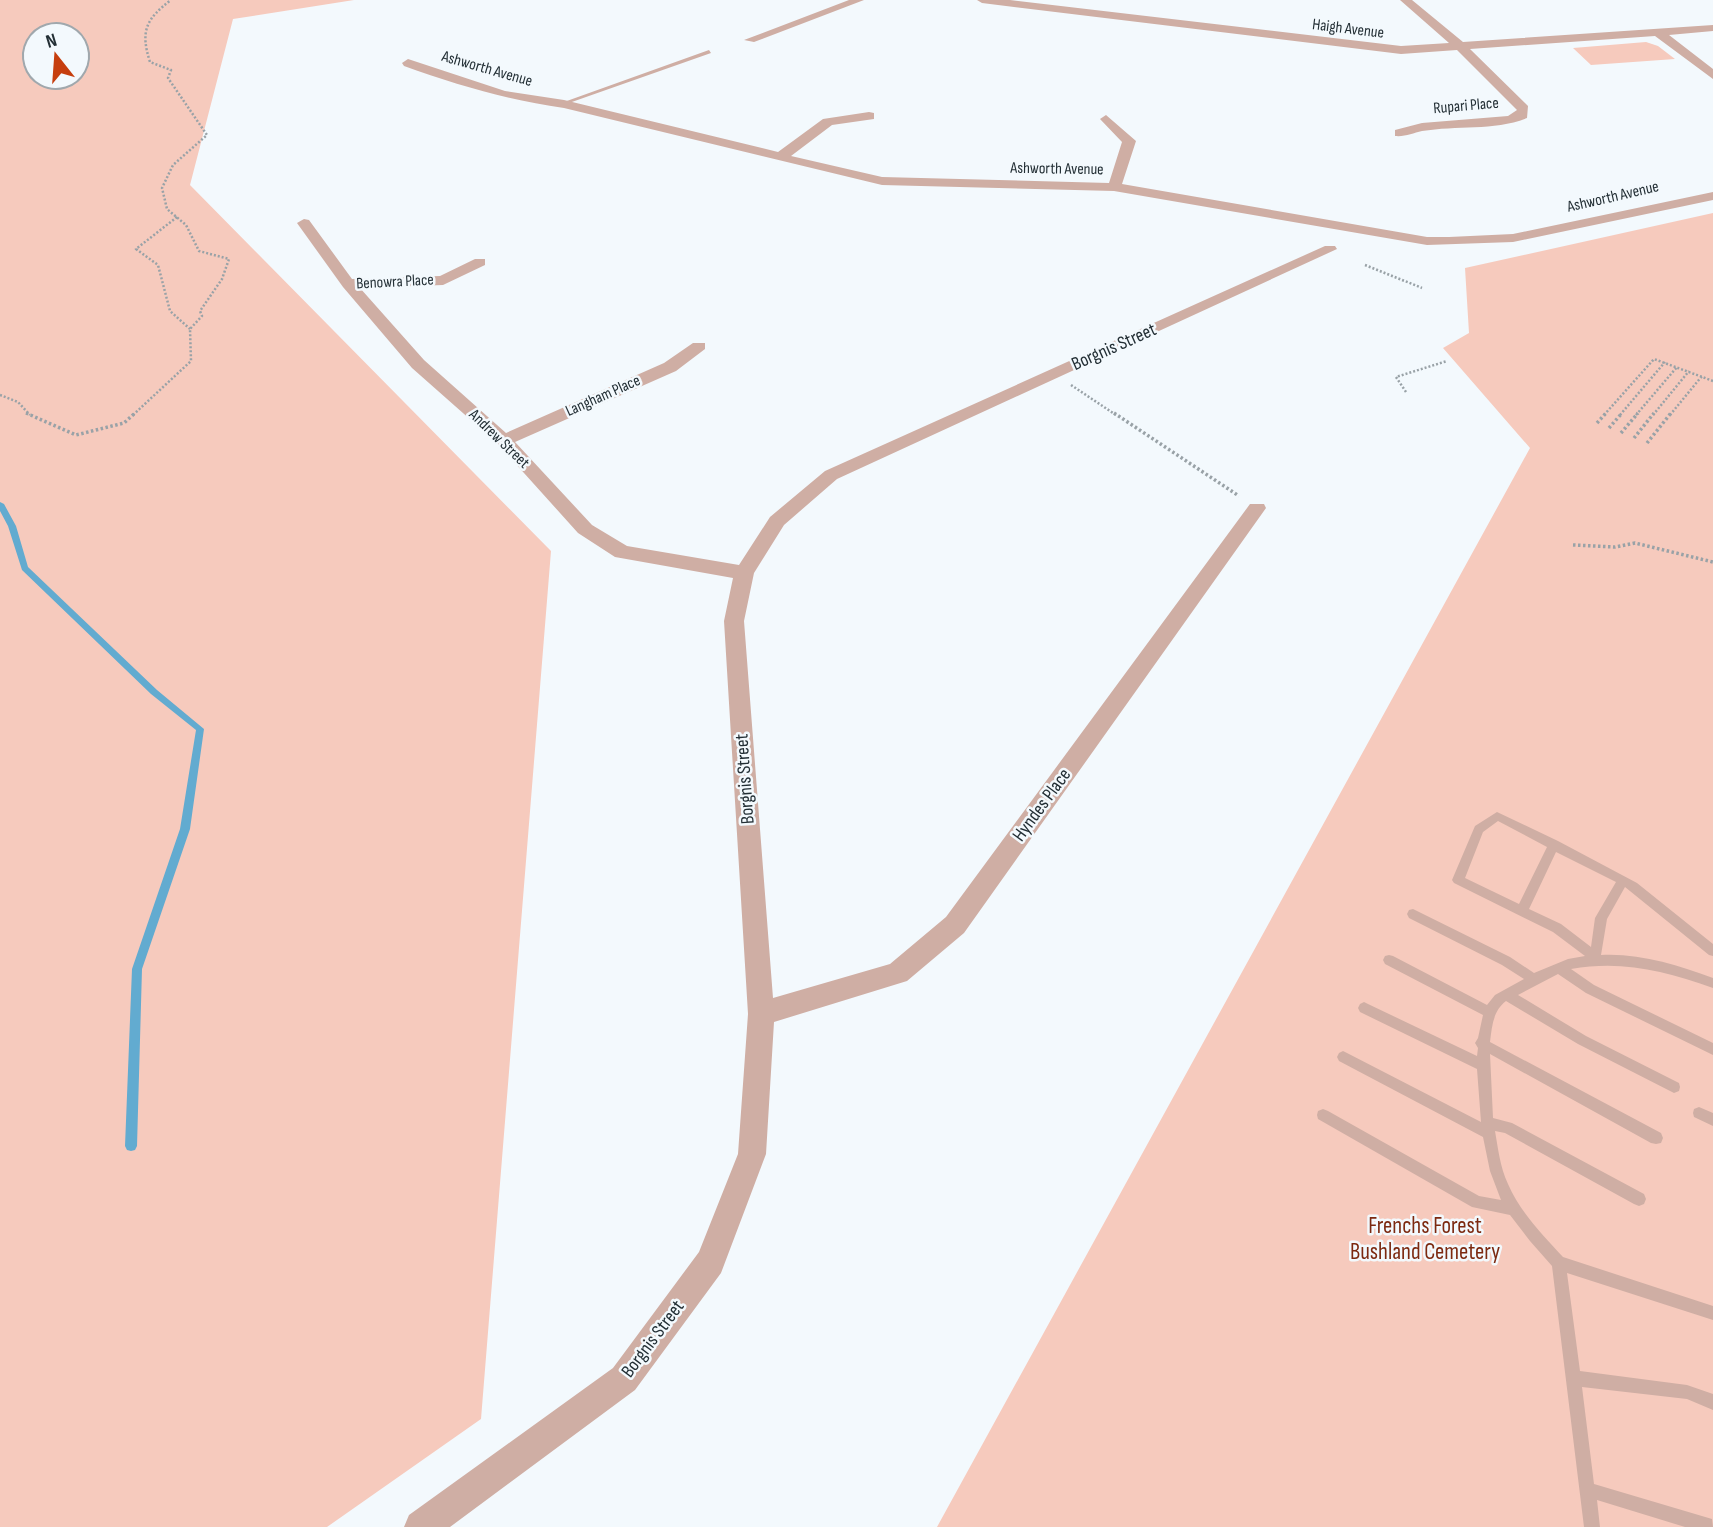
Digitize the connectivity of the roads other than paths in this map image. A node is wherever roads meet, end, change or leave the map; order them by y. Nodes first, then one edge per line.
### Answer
1 (859, 0) edge
2 (982, 0) edge
3 (1405, 0) edge
4 (1054, 4) edge
5 (1713, 28) edge
6 (1658, 32) junction
7 (750, 40) dead end
8 (1459, 46) junction
9 (709, 52) dead end
10 (408, 62) dead end
11 (1713, 75) edge
12 (567, 102) junction
13 (869, 116) dead end
14 (1106, 119) dead end
15 (1400, 133) dead end
16 (780, 157) junction
17 (1114, 187) junction
18 (1713, 197) edge
19 (304, 223) dead end
20 (1330, 250) dead end
21 (480, 262) dead end
22 (348, 284) junction
23 (699, 346) dead end
24 (504, 440) junction
25 (1257, 508) road end
26 (744, 573) junction
27 (1554, 844) junction
28 (1623, 880) junction
29 (1522, 911) junction
30 (1413, 914) dead end
31 (1713, 951) edge
32 (1595, 957) junction
33 (1389, 960) dead end
34 (1559, 968) junction
35 (1533, 979) junction
36 (1713, 983) edge
37 (1507, 995) junction
38 (1364, 1008) dead end
39 (1491, 1013) junction
40 (761, 1014) junction
41 (1481, 1043) junction
42 (1713, 1049) edge
43 (1343, 1057) dead end
44 (1483, 1065) junction
45 (1674, 1087) dead end
46 (1699, 1113) dead end
47 (1323, 1115) dead end
48 (1713, 1120) edge
49 (1488, 1128) junction
50 (1656, 1138) dead end
51 (1639, 1199) dead end
52 (1515, 1209) junction
53 (1559, 1263) junction
54 (1713, 1313) edge
55 (1573, 1378) junction
56 (1713, 1402) edge
57 (1588, 1490) junction
58 (421, 1527) edge
59 (1592, 1527) edge
60 (1712, 1527) edge

1 - 7 street
2 - 4 street, Haigh Avenue
3 - 8 street
4 - 8 street, Haigh Avenue
5 - 6 street, Haigh Avenue
6 - 8 street, Haigh Avenue
6 - 11 street
8 - 15 street, Rupari Place
9 - 12 lane
10 - 12 street, Ashworth Avenue
12 - 16 street, Ashworth Avenue
13 - 16 street
14 - 17 street
16 - 17 street, Ashworth Avenue
17 - 18 street, Ashworth Avenue
19 - 22 street, Andrew Street
20 - 26 street, Borgnis Street
21 - 22 street, Benowra Place
22 - 24 street, Andrew Street
23 - 24 street, Langham Place
24 - 26 street, Andrew Street
25 - 40 street, Hyndes Place
26 - 40 street, Borgnis Street
27 - 28 lane
27 - 29 lane
27 - 29 lane
28 - 31 lane
28 - 32 lane
29 - 32 lane
30 - 35 lane
32 - 34 lane
32 - 36 lane
33 - 39 lane
34 - 35 lane
34 - 42 lane
35 - 37 lane
37 - 39 lane
37 - 45 lane
38 - 44 lane
39 - 41 lane
40 - 58 street, Borgnis Street
41 - 44 lane
41 - 50 lane
43 - 49 lane
44 - 49 lane
46 - 48 lane
47 - 52 lane
49 - 51 lane
49 - 52 lane
52 - 53 lane
53 - 54 lane
53 - 55 lane
55 - 56 lane
55 - 57 lane
57 - 59 lane
57 - 60 lane

